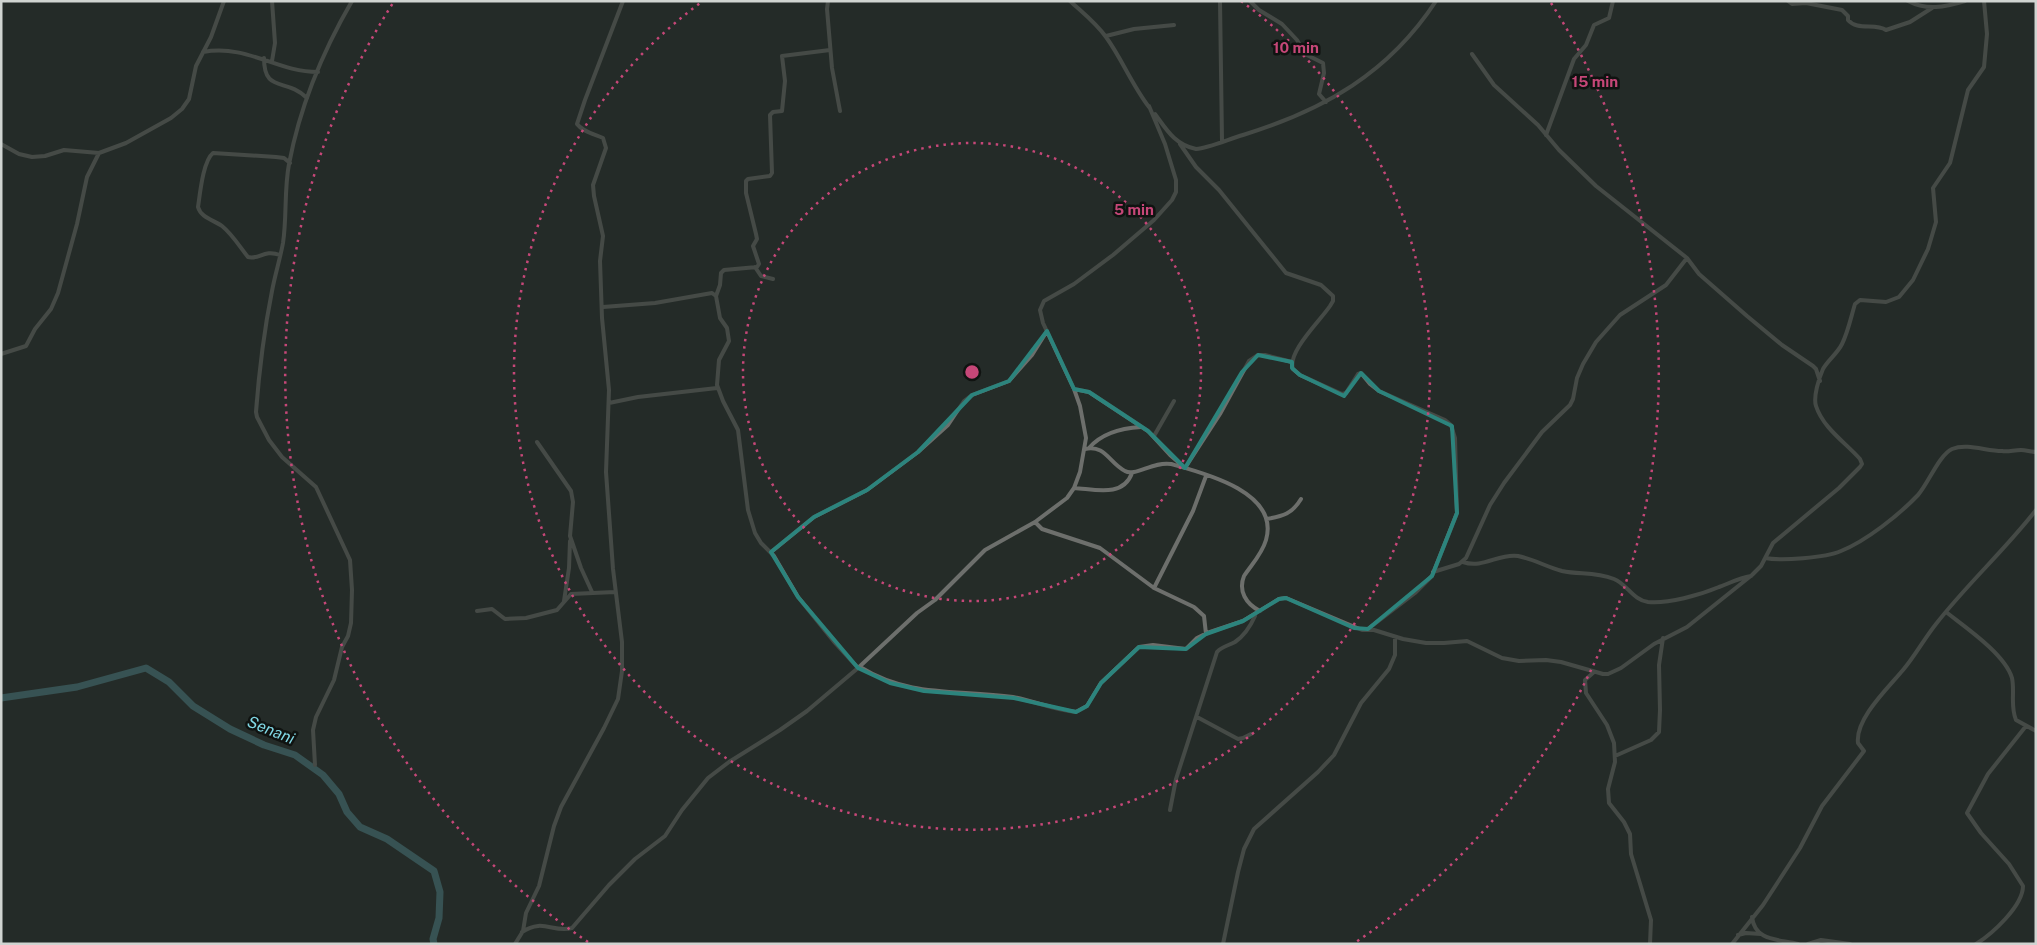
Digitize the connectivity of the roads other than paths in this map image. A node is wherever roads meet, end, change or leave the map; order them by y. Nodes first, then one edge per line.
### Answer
1 (224, 1) edge
2 (272, 1) edge
3 (352, 1) edge
4 (623, 1) edge
5 (828, 1) edge
6 (1070, 1) edge
7 (1220, 1) edge
8 (1250, 1) edge
9 (1436, 1) edge
10 (1613, 1) edge
11 (1788, 1) edge
12 (1908, 1) edge
13 (1965, 1) edge
14 (1984, 1) edge
15 (1932, 8) junction
16 (1174, 25) dead end
17 (1106, 36) junction
18 (830, 50) junction
19 (203, 52) junction
20 (1472, 54) dead end
21 (264, 58) junction
22 (272, 61) junction
23 (318, 72) junction
24 (307, 98) junction
25 (1326, 102) junction
26 (1149, 106) junction
27 (840, 112) dead end
28 (1546, 135) junction
29 (1222, 141) junction
30 (1, 144) edge
31 (1180, 144) junction
32 (99, 152) junction
33 (290, 163) junction
34 (280, 255) junction
35 (1687, 258) junction
36 (754, 267) junction
37 (773, 279) dead end
38 (716, 296) junction
39 (603, 307) junction
40 (1047, 332) junction
41 (1, 354) edge
42 (1292, 362) junction
43 (1820, 381) junction
44 (717, 388) junction
45 (1074, 389) junction
46 (1174, 400) dead end
47 (609, 403) junction
48 (1141, 427) junction
49 (1154, 436) junction
50 (537, 442) dead end
51 (1087, 449) junction
52 (2036, 452) edge
53 (1185, 468) junction
54 (1132, 473) junction
55 (1206, 476) junction
56 (1074, 488) junction
57 (1301, 500) dead end
58 (2036, 510) edge
59 (1267, 519) junction
60 (1035, 522) junction
61 (570, 536) junction
62 (771, 552) junction
63 (1765, 558) junction
64 (1463, 562) junction
65 (1433, 572) junction
66 (1752, 575) junction
67 (1154, 588) junction
68 (592, 592) junction
69 (615, 592) junction
70 (564, 602) junction
71 (477, 611) dead end
72 (1258, 612) junction
73 (1946, 612) junction
74 (1368, 629) junction
75 (1206, 634) junction
76 (1395, 637) junction
77 (1663, 638) junction
78 (859, 667) junction
79 (1594, 672) junction
80 (1197, 718) junction
81 (2026, 726) junction
82 (2036, 731) edge
83 (1250, 734) dead end
84 (1615, 756) junction
85 (316, 765) dead end
86 (1170, 810) dead end
87 (1752, 917) junction
88 (522, 932) junction
89 (1761, 934) junction
90 (1738, 935) junction
91 (515, 944) edge
92 (1223, 944) edge
93 (1650, 944) edge
94 (1732, 944) edge
95 (1798, 944) edge
96 (1808, 944) edge
97 (1850, 944) edge
98 (1976, 944) edge

1 - 19 street
2 - 22 street
3 - 23 street
4 - 39 street
5 - 18 street
6 - 17 street
7 - 29 street
8 - 25 street
9 - 25 street
10 - 28 street
11 - 15 street
12 - 15 street
13 - 15 street
14 - 43 street
16 - 17 street
17 - 26 street
18 - 27 street
18 - 36 street
19 - 21 street
19 - 32 street
20 - 28 street
21 - 22 street
21 - 24 street
22 - 23 street
23 - 24 street
24 - 33 street
25 - 29 street
26 - 31 street
26 - 40 street
28 - 35 street
29 - 31 street
30 - 32 street
31 - 42 street
32 - 41 street
33 - 34 street
33 - 34 street
34 - 85 street
35 - 43 street
35 - 64 street
36 - 37 street
36 - 38 street
38 - 39 street
38 - 44 street
39 - 47 street
40 - 45 street
40 - 62 street
42 - 53 street
42 - 65 street
43 - 63 street
44 - 47 street
44 - 62 street
45 - 48 street
45 - 51 street
46 - 49 street
47 - 69 street
48 - 49 street
48 - 51 street
49 - 53 street
50 - 61 street
51 - 54 street
51 - 56 street
52 - 63 street
53 - 54 street
53 - 55 street
54 - 56 street
55 - 59 street
55 - 67 street
56 - 60 street
57 - 59 street
58 - 73 street
59 - 72 street
60 - 67 street
60 - 78 street
61 - 68 street
61 - 70 street
62 - 78 street
63 - 66 street
64 - 65 street
64 - 66 street
65 - 74 street
66 - 77 street
67 - 75 street
68 - 69 street
68 - 70 street
69 - 88 street
70 - 71 street
72 - 74 street
72 - 75 street
72 - 80 street
73 - 81 street
73 - 87 street
74 - 76 street
75 - 78 street
76 - 79 street
76 - 92 street
77 - 79 street
77 - 84 street
78 - 88 street
79 - 84 street
80 - 83 street
80 - 86 street
81 - 82 street
81 - 98 street
84 - 93 street
87 - 89 street
87 - 90 street
88 - 91 street
89 - 90 street
89 - 95 street
90 - 94 street
96 - 97 street

